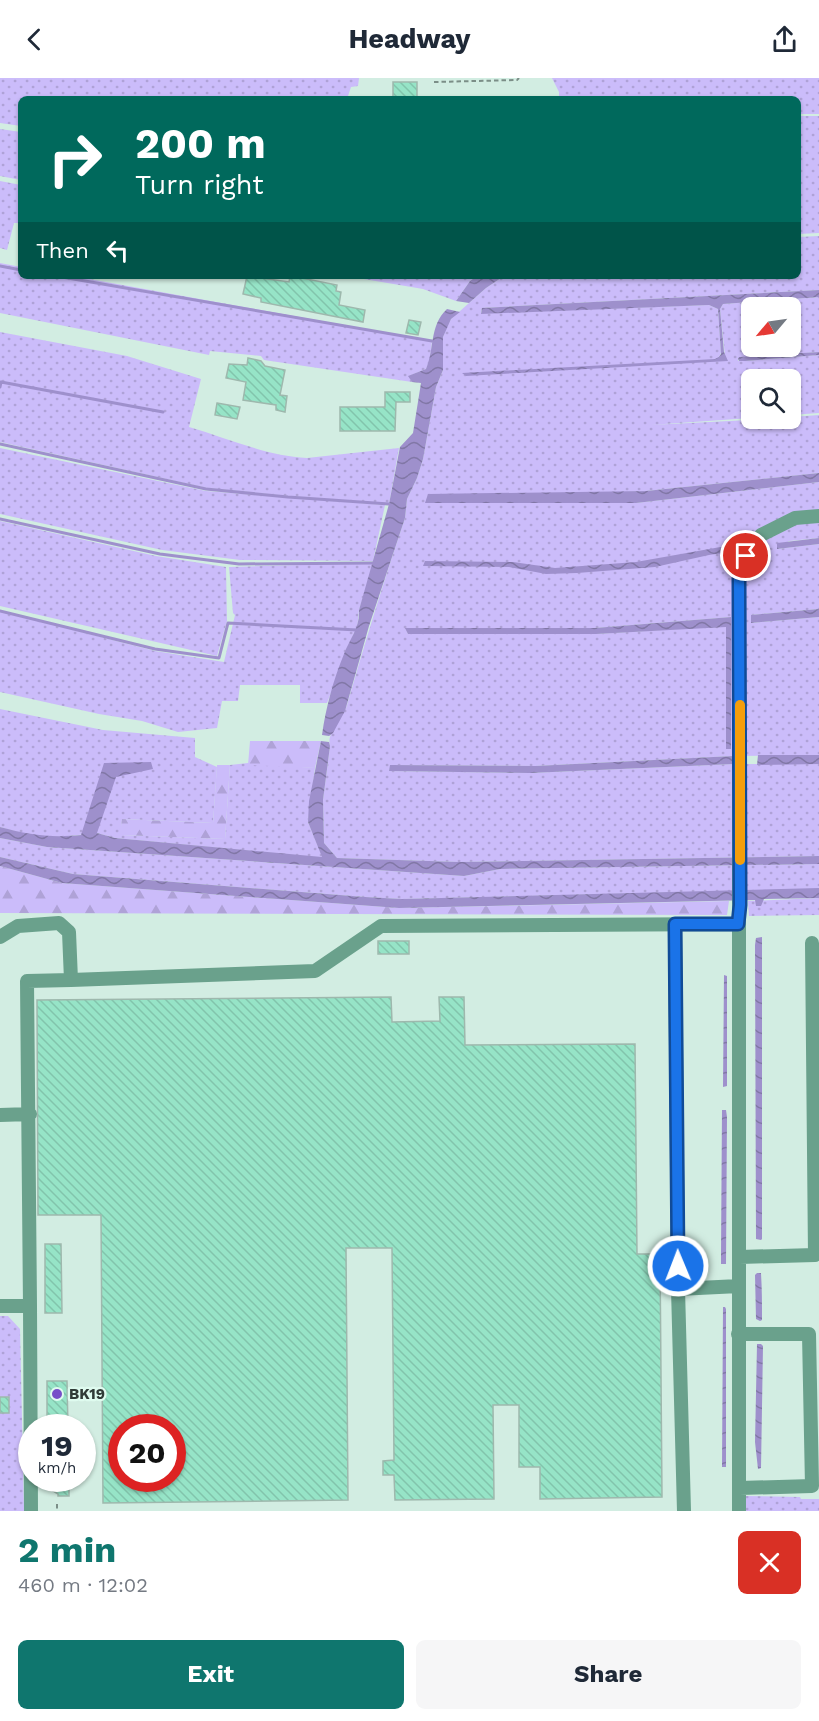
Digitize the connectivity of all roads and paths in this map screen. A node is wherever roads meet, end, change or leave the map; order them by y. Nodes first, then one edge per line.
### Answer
1 (519, 78) edge
2 (434, 82) dead end
3 (819, 516) edge
4 (675, 924) junction
5 (738, 924) junction
6 (0, 937) edge
7 (812, 943) dead end
8 (71, 980) junction
9 (816, 1104) edge
10 (30, 1114) junction
11 (0, 1115) edge
12 (740, 1257) junction
13 (739, 1286) junction
14 (678, 1289) junction
15 (0, 1306) edge
16 (30, 1306) junction
17 (738, 1334) junction
18 (815, 1396) edge
19 (740, 1488) junction
20 (57, 1504) dead end
21 (30, 1511) edge
22 (57, 1511) edge
23 (684, 1511) edge
24 (739, 1511) edge

1 - 2 path
3 - 5 lane
4 - 5 lane
4 - 8 lane
4 - 14 lane
5 - 12 lane
6 - 8 lane
7 - 9 lane
8 - 10 lane
9 - 12 lane
10 - 11 lane
10 - 16 lane
12 - 13 lane
13 - 14 lane
13 - 17 lane
14 - 23 lane
15 - 16 lane
16 - 21 lane
17 - 18 lane
17 - 19 lane
18 - 19 lane
19 - 24 lane
20 - 22 path

